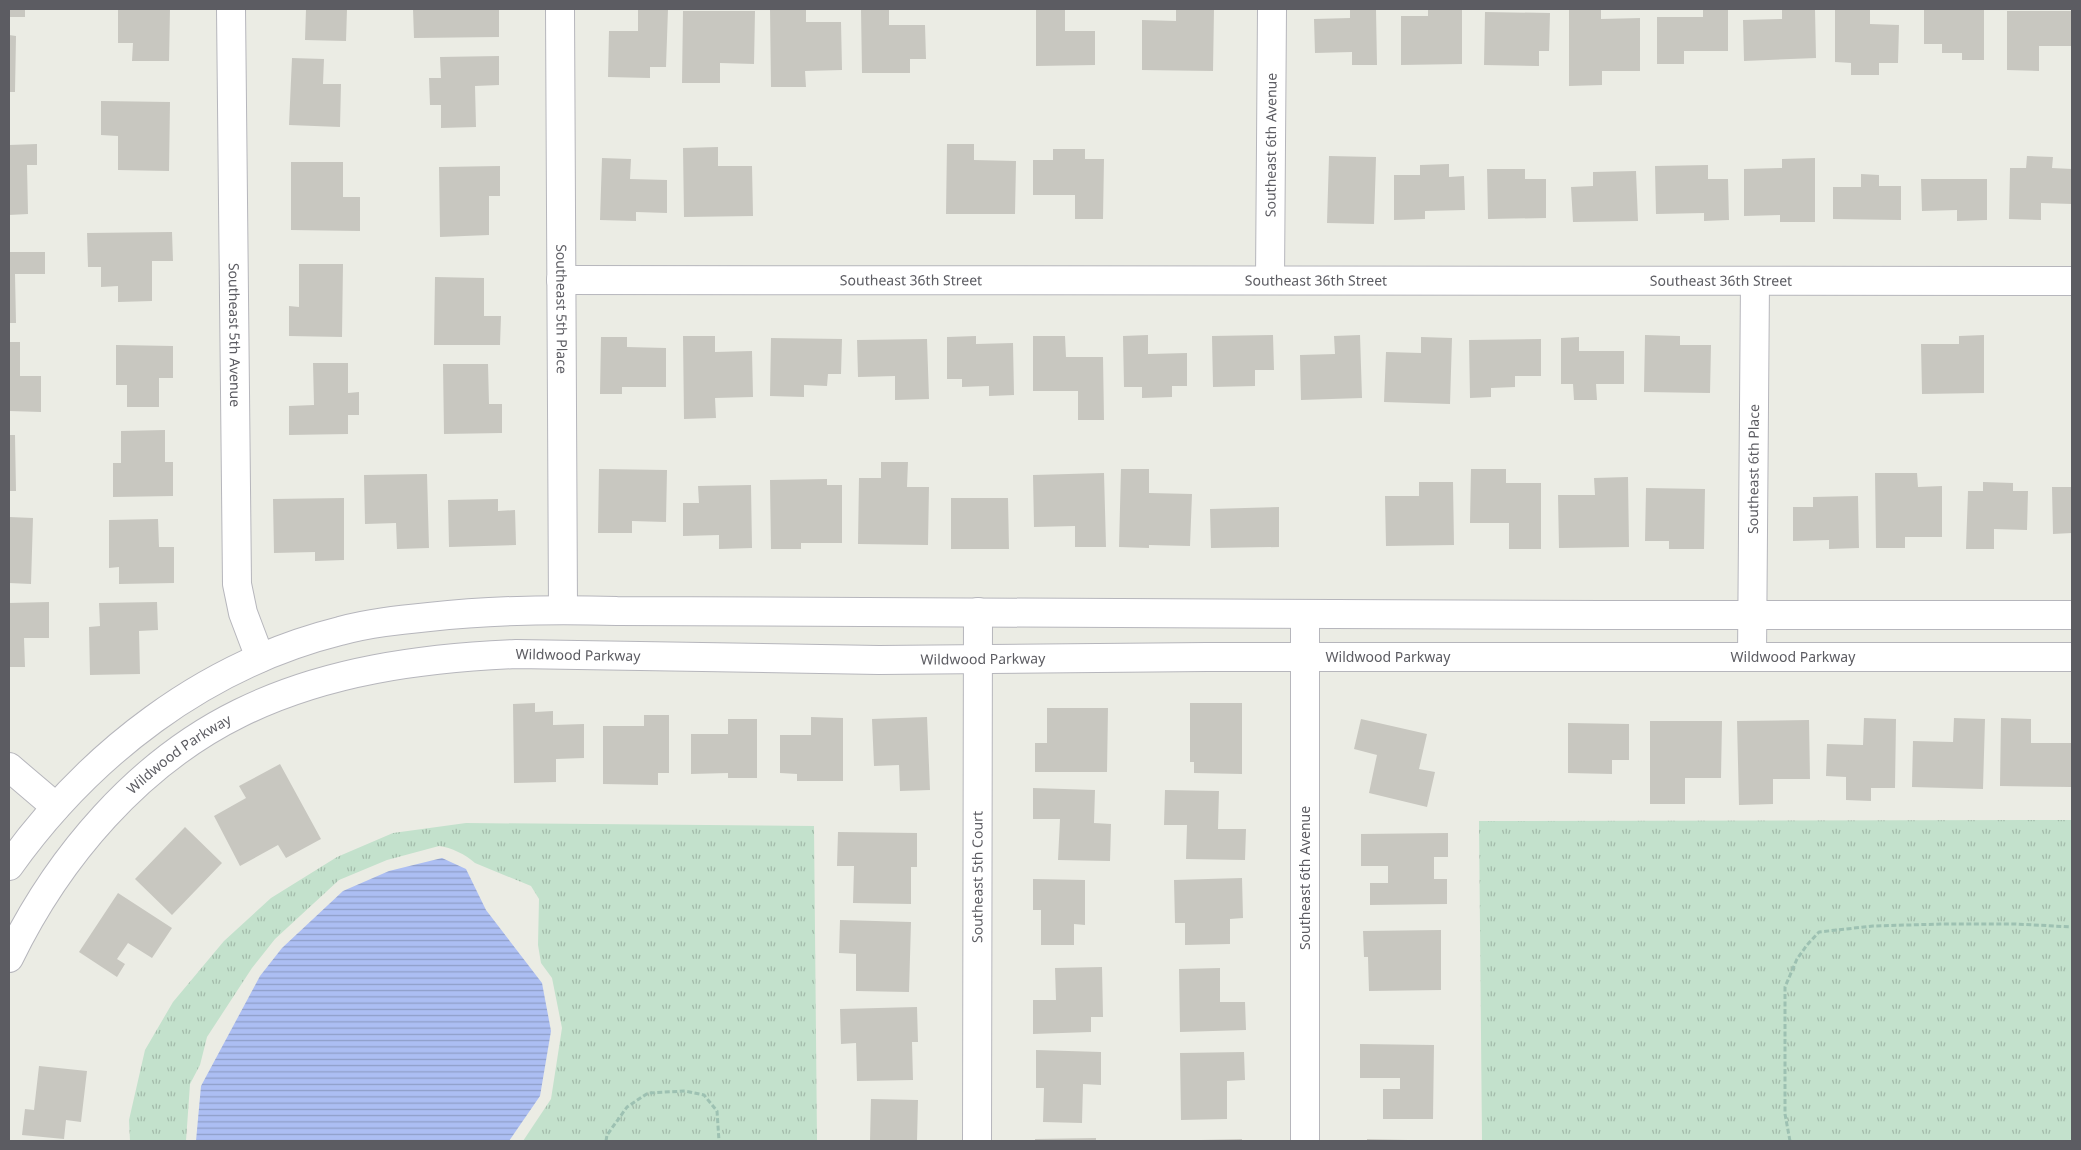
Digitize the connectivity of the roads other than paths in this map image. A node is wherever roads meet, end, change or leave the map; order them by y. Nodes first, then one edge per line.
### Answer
1 (231, 9) edge
2 (560, 9) edge
3 (1272, 9) edge
4 (561, 280) junction
5 (1270, 280) junction
6 (1755, 281) junction
7 (2072, 281) edge
8 (563, 609) junction
9 (978, 612) junction
10 (1305, 614) junction
11 (1752, 615) junction
12 (2072, 615) edge
13 (1305, 657) junction
14 (1752, 657) junction
15 (2072, 657) edge
16 (260, 658) junction
17 (977, 659) junction
18 (9, 768) edge
19 (56, 807) junction
20 (9, 866) edge
21 (10, 957) edge
22 (977, 1141) edge
23 (1305, 1141) edge

1 - 16 street, Southeast 5th Avenue
2 - 4 street, Southeast 5th Place
3 - 5 street, Southeast 6th Avenue
4 - 5 street, Southeast 36th Street
4 - 8 street, Southeast 5th Place
5 - 6 street, Southeast 36th Street
6 - 7 street, Southeast 36th Street
6 - 11 street, Southeast 6th Place
8 - 9 street
8 - 16 street
9 - 10 street
9 - 17 street, Southeast 5th Court
10 - 11 street
10 - 13 street, Southeast 6th Avenue
11 - 12 street
11 - 14 street, Southeast 6th Place
13 - 14 street, Wildwood Parkway
13 - 17 street, Wildwood Parkway
13 - 23 street, Southeast 6th Avenue
14 - 15 street, Wildwood Parkway
16 - 19 street
17 - 21 street, Wildwood Parkway
17 - 22 street, Southeast 5th Court
18 - 19 street
19 - 20 street

